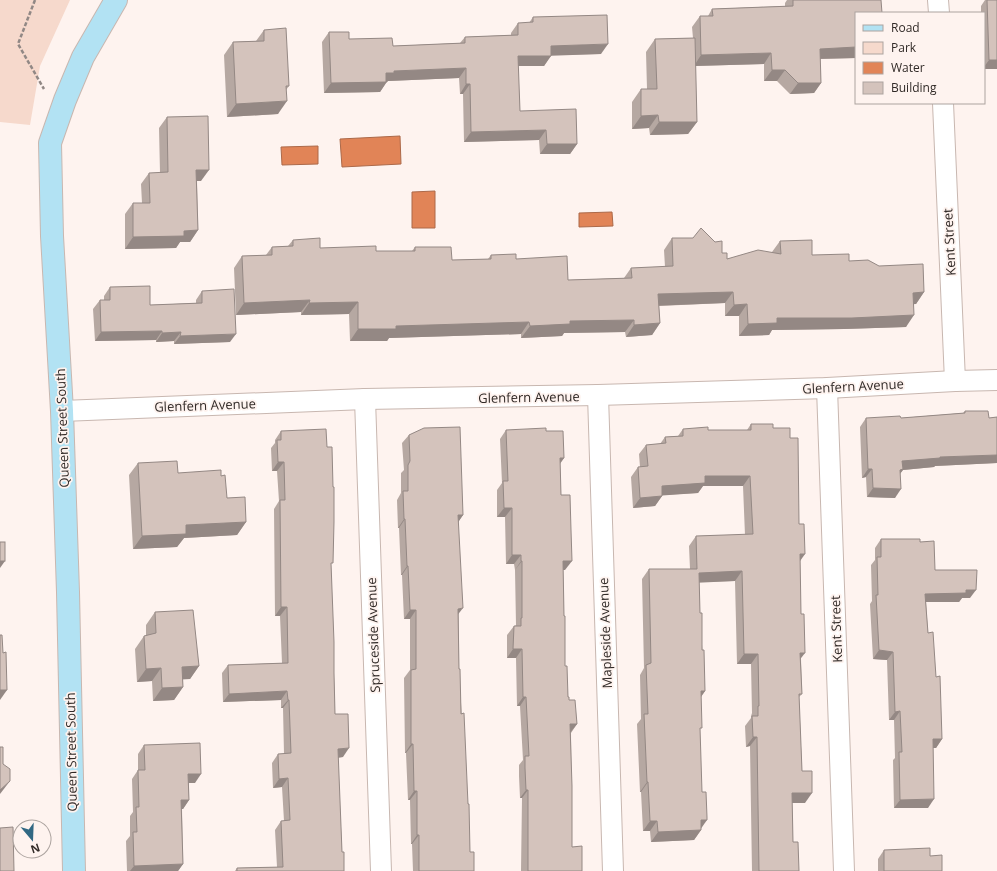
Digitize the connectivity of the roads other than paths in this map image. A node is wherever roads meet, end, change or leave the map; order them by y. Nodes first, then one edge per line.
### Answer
1 (116, 0) edge
2 (938, 0) edge
3 (939, 12) edge
4 (943, 104) edge
5 (997, 380) edge
6 (955, 381) junction
7 (827, 388) junction
8 (598, 395) junction
9 (365, 399) junction
10 (62, 411) junction
11 (74, 871) edge
12 (381, 871) edge
13 (613, 871) edge
14 (844, 871) edge

1 - 10 main road, Queen Street South
2 - 3 street
4 - 6 street, Kent Street
5 - 6 street, Glenfern Avenue
6 - 7 street, Glenfern Avenue
7 - 8 street, Glenfern Avenue
7 - 14 street, Kent Street
8 - 9 street, Glenfern Avenue
8 - 13 street, Mapleside Avenue
9 - 10 street, Glenfern Avenue
9 - 12 street, Spruceside Avenue
10 - 11 main road, Queen Street South

